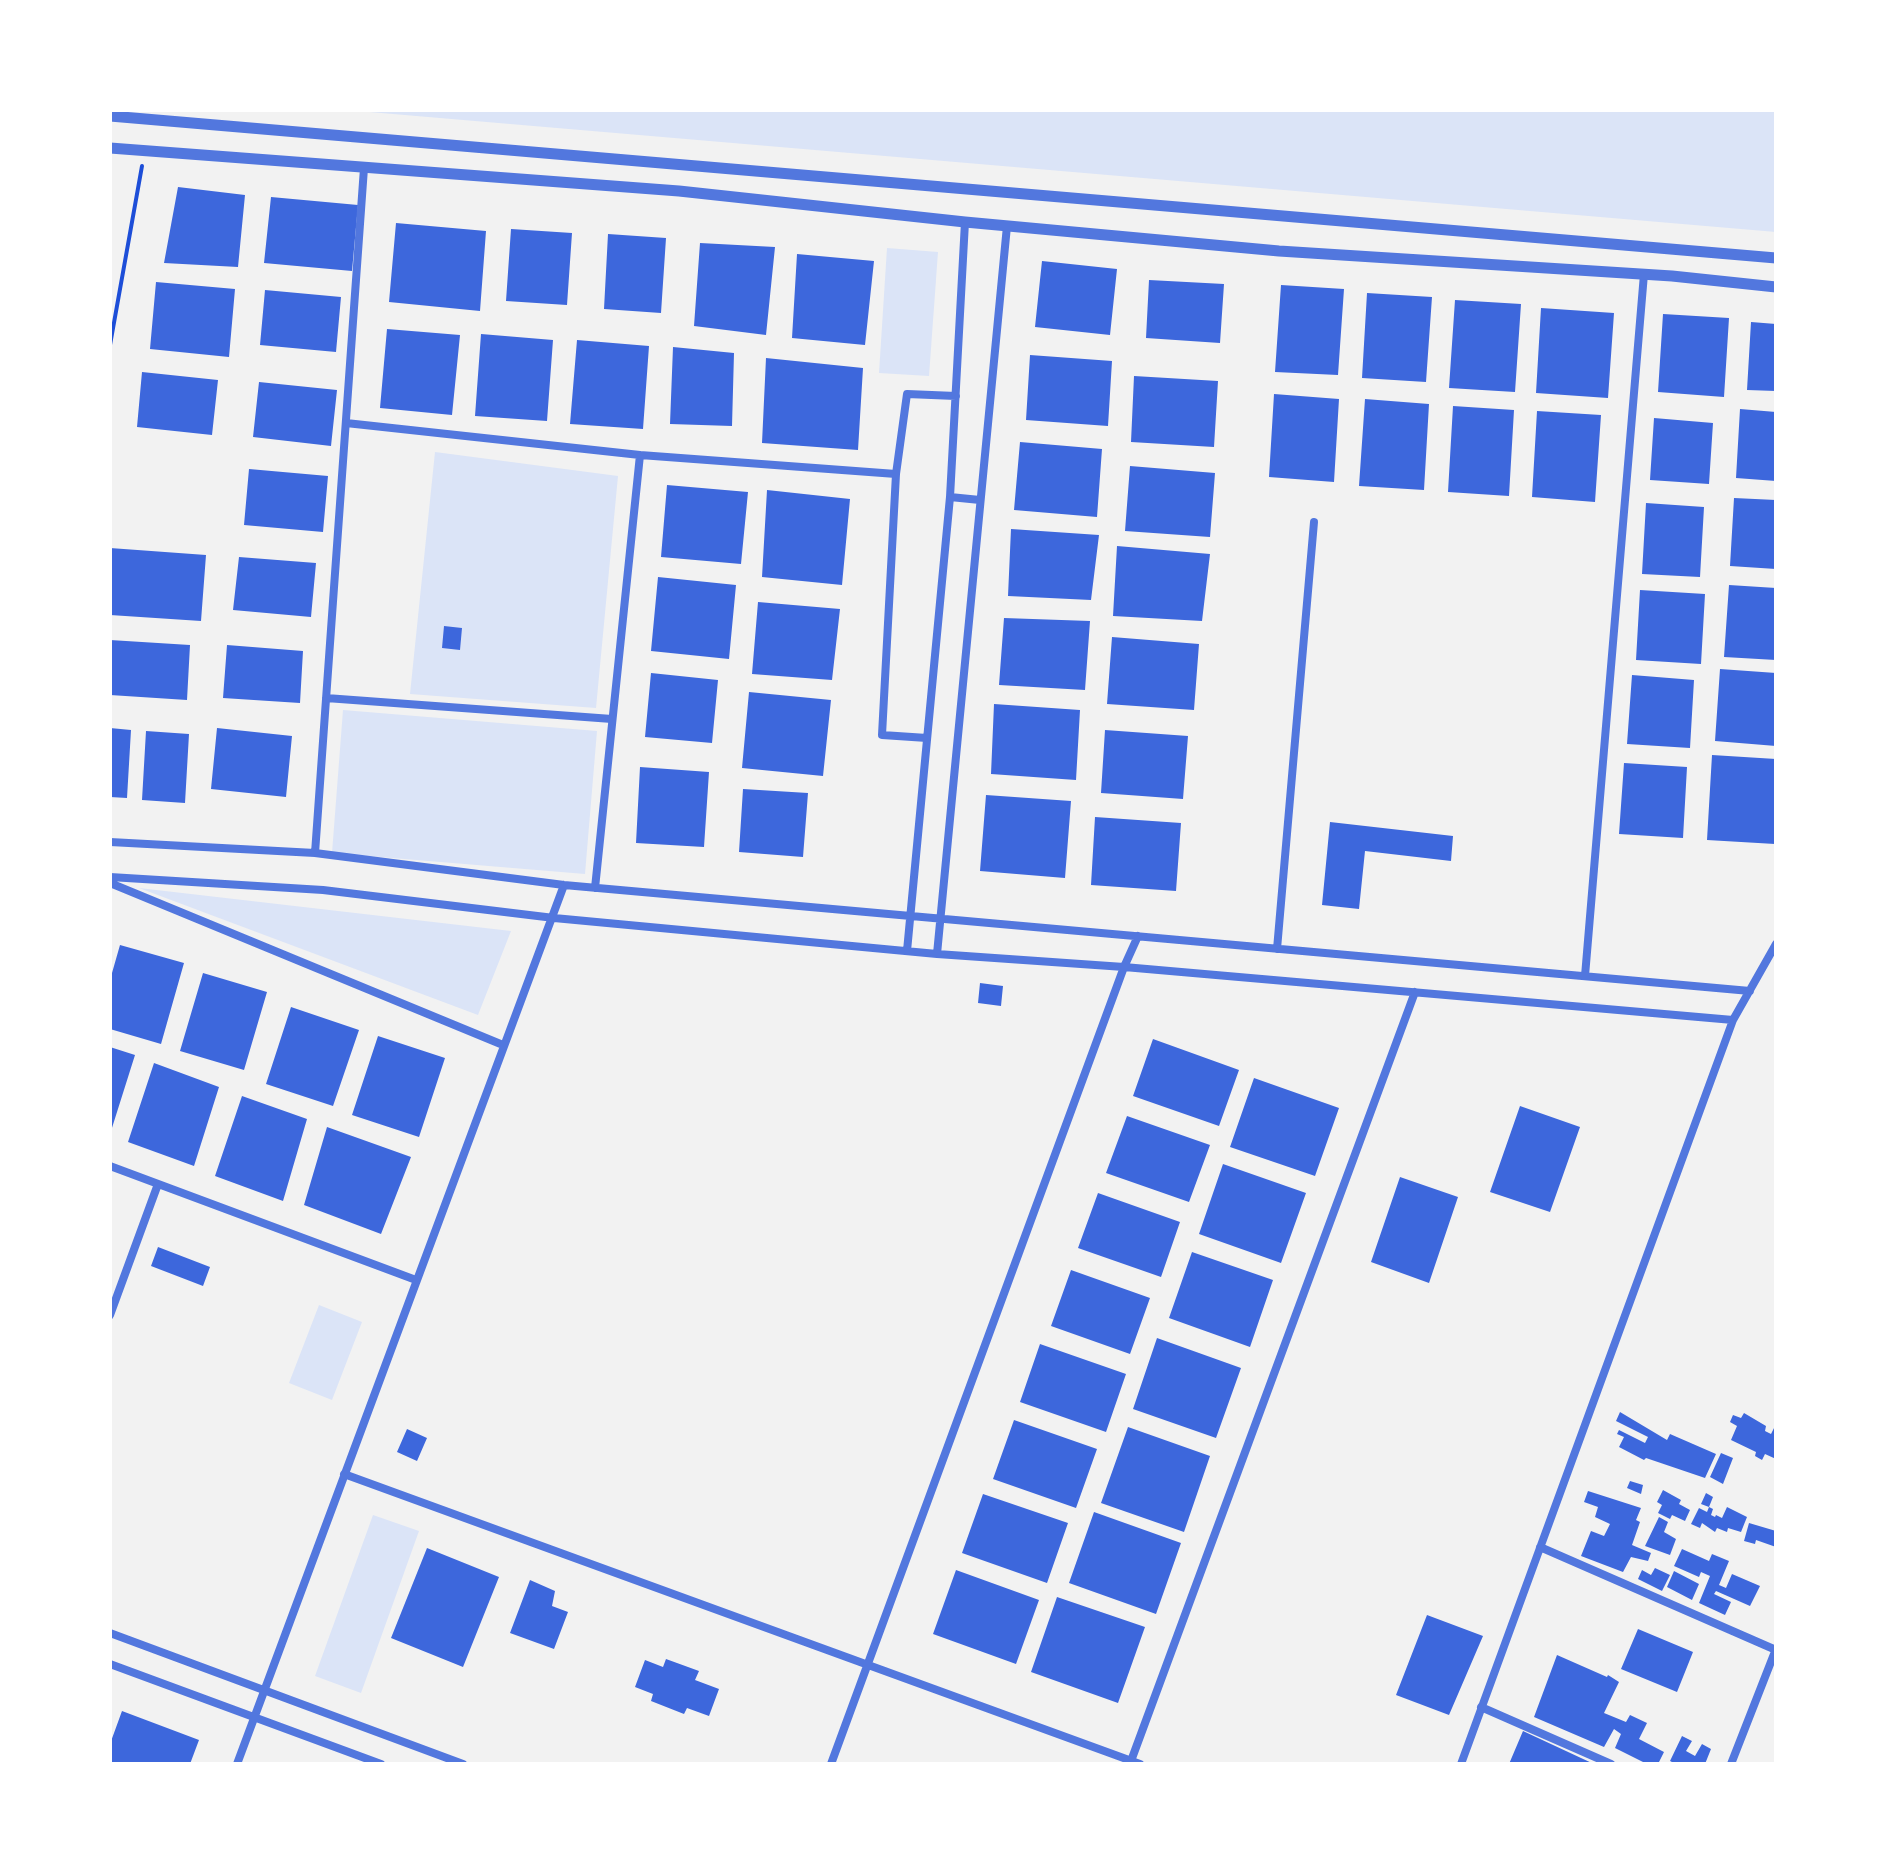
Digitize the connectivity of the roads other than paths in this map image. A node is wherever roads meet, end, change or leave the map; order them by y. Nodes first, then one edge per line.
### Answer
1 (110, 116) edge
2 (110, 148) edge
3 (364, 168) junction
4 (965, 222) junction
5 (1007, 226) junction
6 (1776, 258) edge
7 (1644, 274) junction
8 (1776, 287) edge
9 (956, 396) junction
10 (346, 423) junction
11 (640, 455) junction
12 (896, 474) junction
13 (950, 497) junction
14 (980, 500) junction
15 (1314, 522) dead end
16 (326, 698) junction
17 (612, 719) junction
18 (927, 738) junction
19 (110, 842) edge
20 (315, 853) junction
21 (110, 880) edge
22 (564, 885) junction
23 (595, 888) junction
24 (910, 914) junction
25 (554, 918) junction
26 (940, 918) junction
27 (1138, 936) junction
28 (1776, 944) edge
29 (1277, 949) junction
30 (907, 951) junction
31 (937, 954) junction
32 (1124, 967) junction
33 (1585, 976) junction
34 (1750, 991) junction
35 (1415, 992) junction
36 (1733, 1020) junction
37 (503, 1045) junction
38 (110, 1166) edge
39 (158, 1184) junction
40 (416, 1280) junction
41 (110, 1315) edge
42 (344, 1474) junction
43 (1540, 1547) junction
44 (110, 1633) edge
45 (1776, 1650) edge
46 (110, 1664) edge
47 (867, 1665) junction
48 (265, 1690) junction
49 (1481, 1707) junction
50 (255, 1717) junction
51 (1136, 1762) edge
52 (237, 1764) edge
53 (381, 1764) edge
54 (463, 1764) edge
55 (831, 1764) edge
56 (1461, 1764) edge
57 (1611, 1764) edge
58 (1731, 1764) edge

1 - 6 street
2 - 3 street
3 - 4 street
3 - 10 street
4 - 5 street
4 - 9 street
5 - 7 street
5 - 14 street
7 - 8 street
7 - 33 street
9 - 12 street
9 - 13 street
10 - 11 street
10 - 16 street
11 - 12 street
11 - 17 street
12 - 18 street
13 - 14 street
13 - 18 street
14 - 26 street
15 - 29 street
16 - 17 street
16 - 20 street
17 - 23 street
18 - 24 street
19 - 20 street
20 - 22 street
21 - 25 street
21 - 37 street
22 - 23 street
22 - 25 street
23 - 24 street
24 - 26 street
24 - 30 street
25 - 30 street
25 - 37 street
26 - 27 street
26 - 31 street
27 - 29 street
27 - 32 street
28 - 34 street
29 - 33 street
30 - 31 street
31 - 32 street
32 - 35 street
32 - 47 street
33 - 34 street
34 - 36 street
35 - 36 street
35 - 51 street
36 - 43 street
37 - 40 street
38 - 39 street
39 - 40 street
39 - 41 street
40 - 42 street
42 - 47 street
42 - 48 street
43 - 45 street
43 - 49 street
44 - 48 street
45 - 58 street
46 - 50 street
47 - 51 street
47 - 55 street
48 - 50 street
48 - 54 street
49 - 56 street
49 - 57 street
50 - 52 street
50 - 53 street

